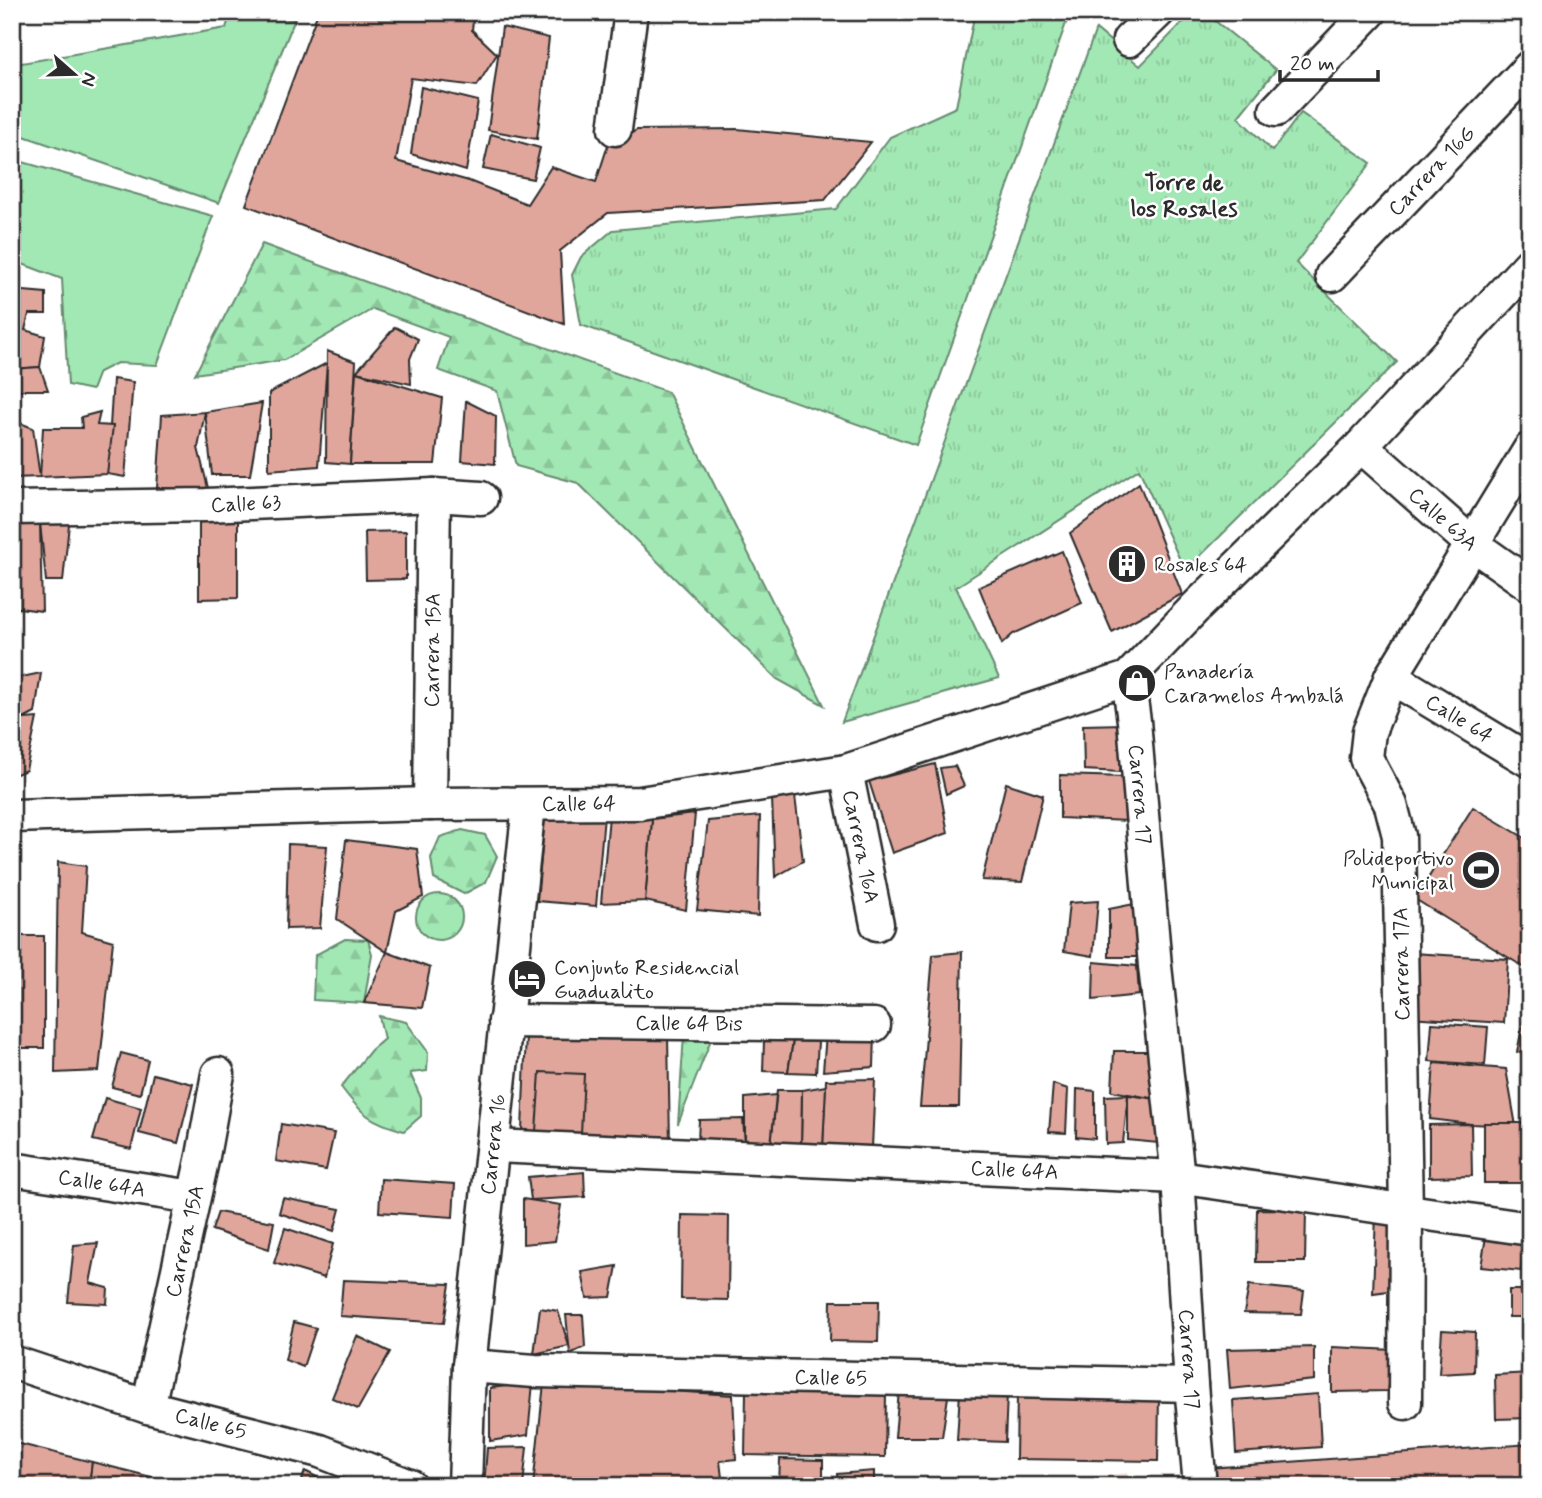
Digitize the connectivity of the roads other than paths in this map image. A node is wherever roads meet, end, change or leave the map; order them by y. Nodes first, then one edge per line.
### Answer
1 (631, 12) edge
2 (1158, 12) edge
3 (1370, 12) edge
4 (1129, 40) dead end
5 (1530, 67) edge
6 (1276, 110) dead end
7 (615, 129) dead end
8 (1530, 264) edge
9 (1332, 275) dead end
10 (1361, 446) junction
11 (1530, 449) edge
12 (434, 495) junction
13 (481, 498) dead end
14 (12, 508) edge
15 (1472, 544) junction
16 (1530, 585) edge
17 (1391, 677) junction
18 (1128, 678) junction
19 (1530, 761) edge
20 (846, 771) junction
21 (430, 804) junction
22 (529, 805) junction
23 (12, 816) edge
24 (877, 924) dead end
25 (505, 1021) junction
26 (874, 1025) dead end
27 (218, 1074) dead end
28 (494, 1146) junction
29 (12, 1168) edge
30 (1178, 1177) junction
31 (193, 1197) junction
32 (1406, 1210) junction
33 (1530, 1229) edge
34 (12, 1362) edge
35 (469, 1366) junction
36 (1191, 1385) junction
37 (1405, 1403) dead end
38 (148, 1407) junction
39 (410, 1486) edge
40 (466, 1486) edge
41 (1200, 1486) edge

1 - 7 street
2 - 4 street
3 - 6 street
5 - 9 street, Carrera 16G
8 - 10 street
10 - 15 street, Calle 63A
10 - 18 street
11 - 15 street, Carrera 17A
12 - 13 street, Calle 63
12 - 14 street, Calle 63
12 - 21 street, Carrera 15A
15 - 16 street, Calle 63A
15 - 17 street, Carrera 17A
17 - 19 street, Calle 64
17 - 32 street, Carrera 17A
18 - 20 street, Calle 64
18 - 30 street, Carrera 17
20 - 22 street, Calle 64
20 - 24 street, Carrera 16A
21 - 22 street, Calle 64
21 - 23 street, Calle 64
22 - 25 street, Carrera 16
25 - 26 street, Calle 64 Bis
25 - 28 street, Carrera 16
27 - 31 street, Carrera 15A
28 - 30 street, Calle 64A
28 - 35 street, Carrera 16
29 - 31 street, Calle 64A
30 - 32 street, Calle 64A
30 - 36 street, Carrera 17
31 - 38 street, Carrera 15A
32 - 33 street, Calle 64A
32 - 37 street, Carrera 17A
34 - 38 street, Calle 65
35 - 36 street, Calle 65
35 - 40 street, Carrera 16
36 - 41 street, Carrera 17
38 - 39 street, Calle 65

